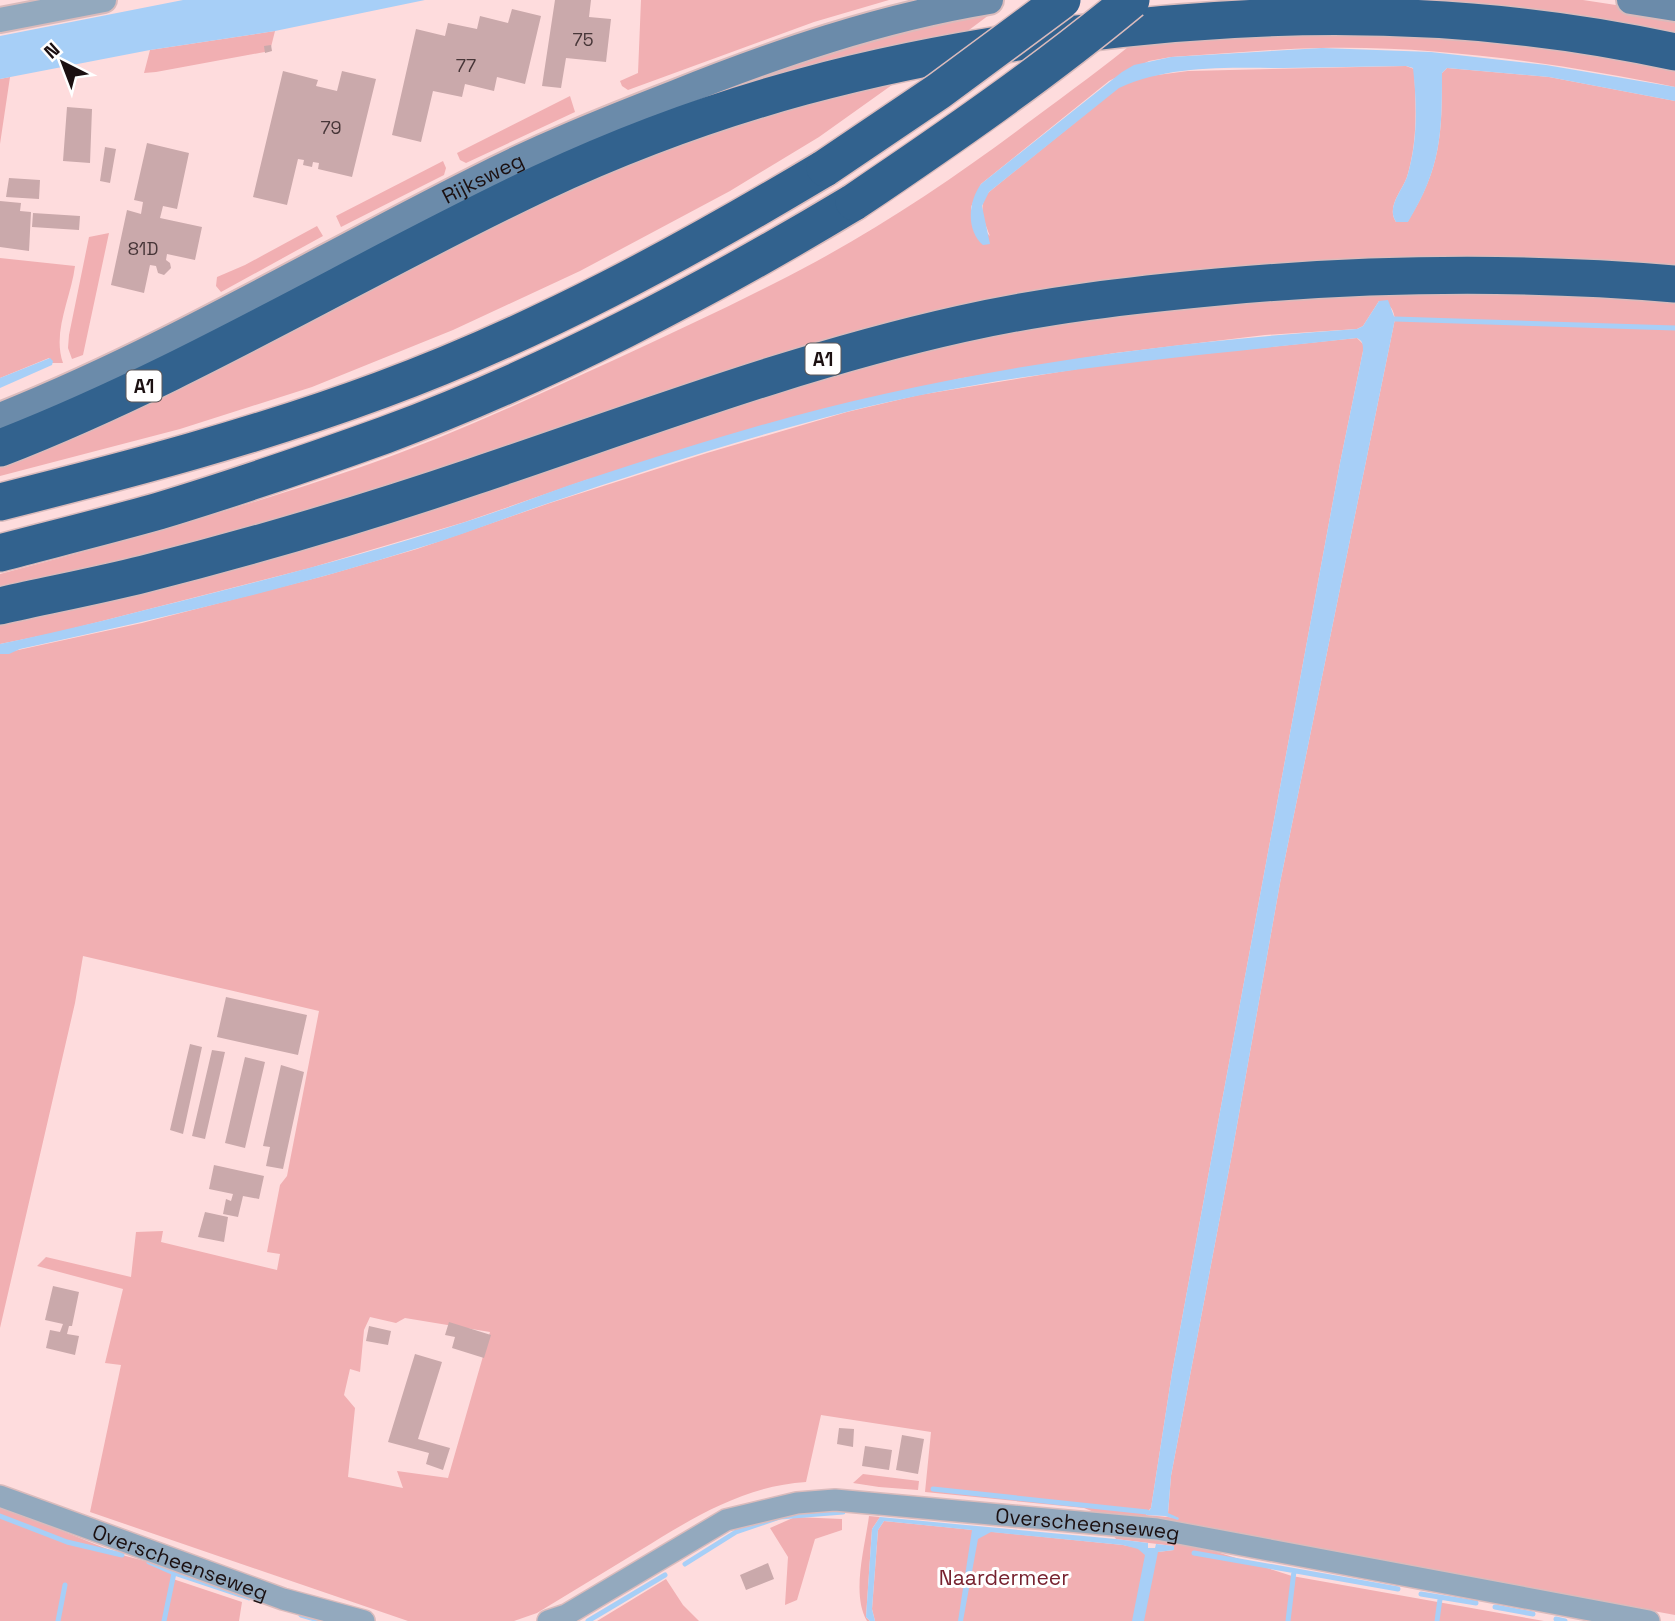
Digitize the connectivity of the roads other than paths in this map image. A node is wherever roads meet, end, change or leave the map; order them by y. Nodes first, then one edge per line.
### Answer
1 (104, 0) edge
2 (989, 0) edge
3 (1062, 0) edge
4 (1131, 0) edge
5 (1631, 0) edge
6 (1675, 7) edge
7 (0, 20) edge
8 (1675, 52) edge
9 (1675, 284) edge
10 (0, 417) edge
11 (0, 448) edge
12 (0, 502) edge
13 (0, 552) edge
14 (0, 606) edge
15 (0, 1496) edge
16 (364, 1621) edge
17 (548, 1621) edge
18 (1649, 1621) edge

1 - 7 street
2 - 10 main road, Rijksweg
3 - 12 highway, bridge
4 - 13 highway, bridge
5 - 6 main road
8 - 11 highway, A1
9 - 14 highway, A1
15 - 16 street, Overscheenseweg
17 - 18 street, Overscheenseweg

